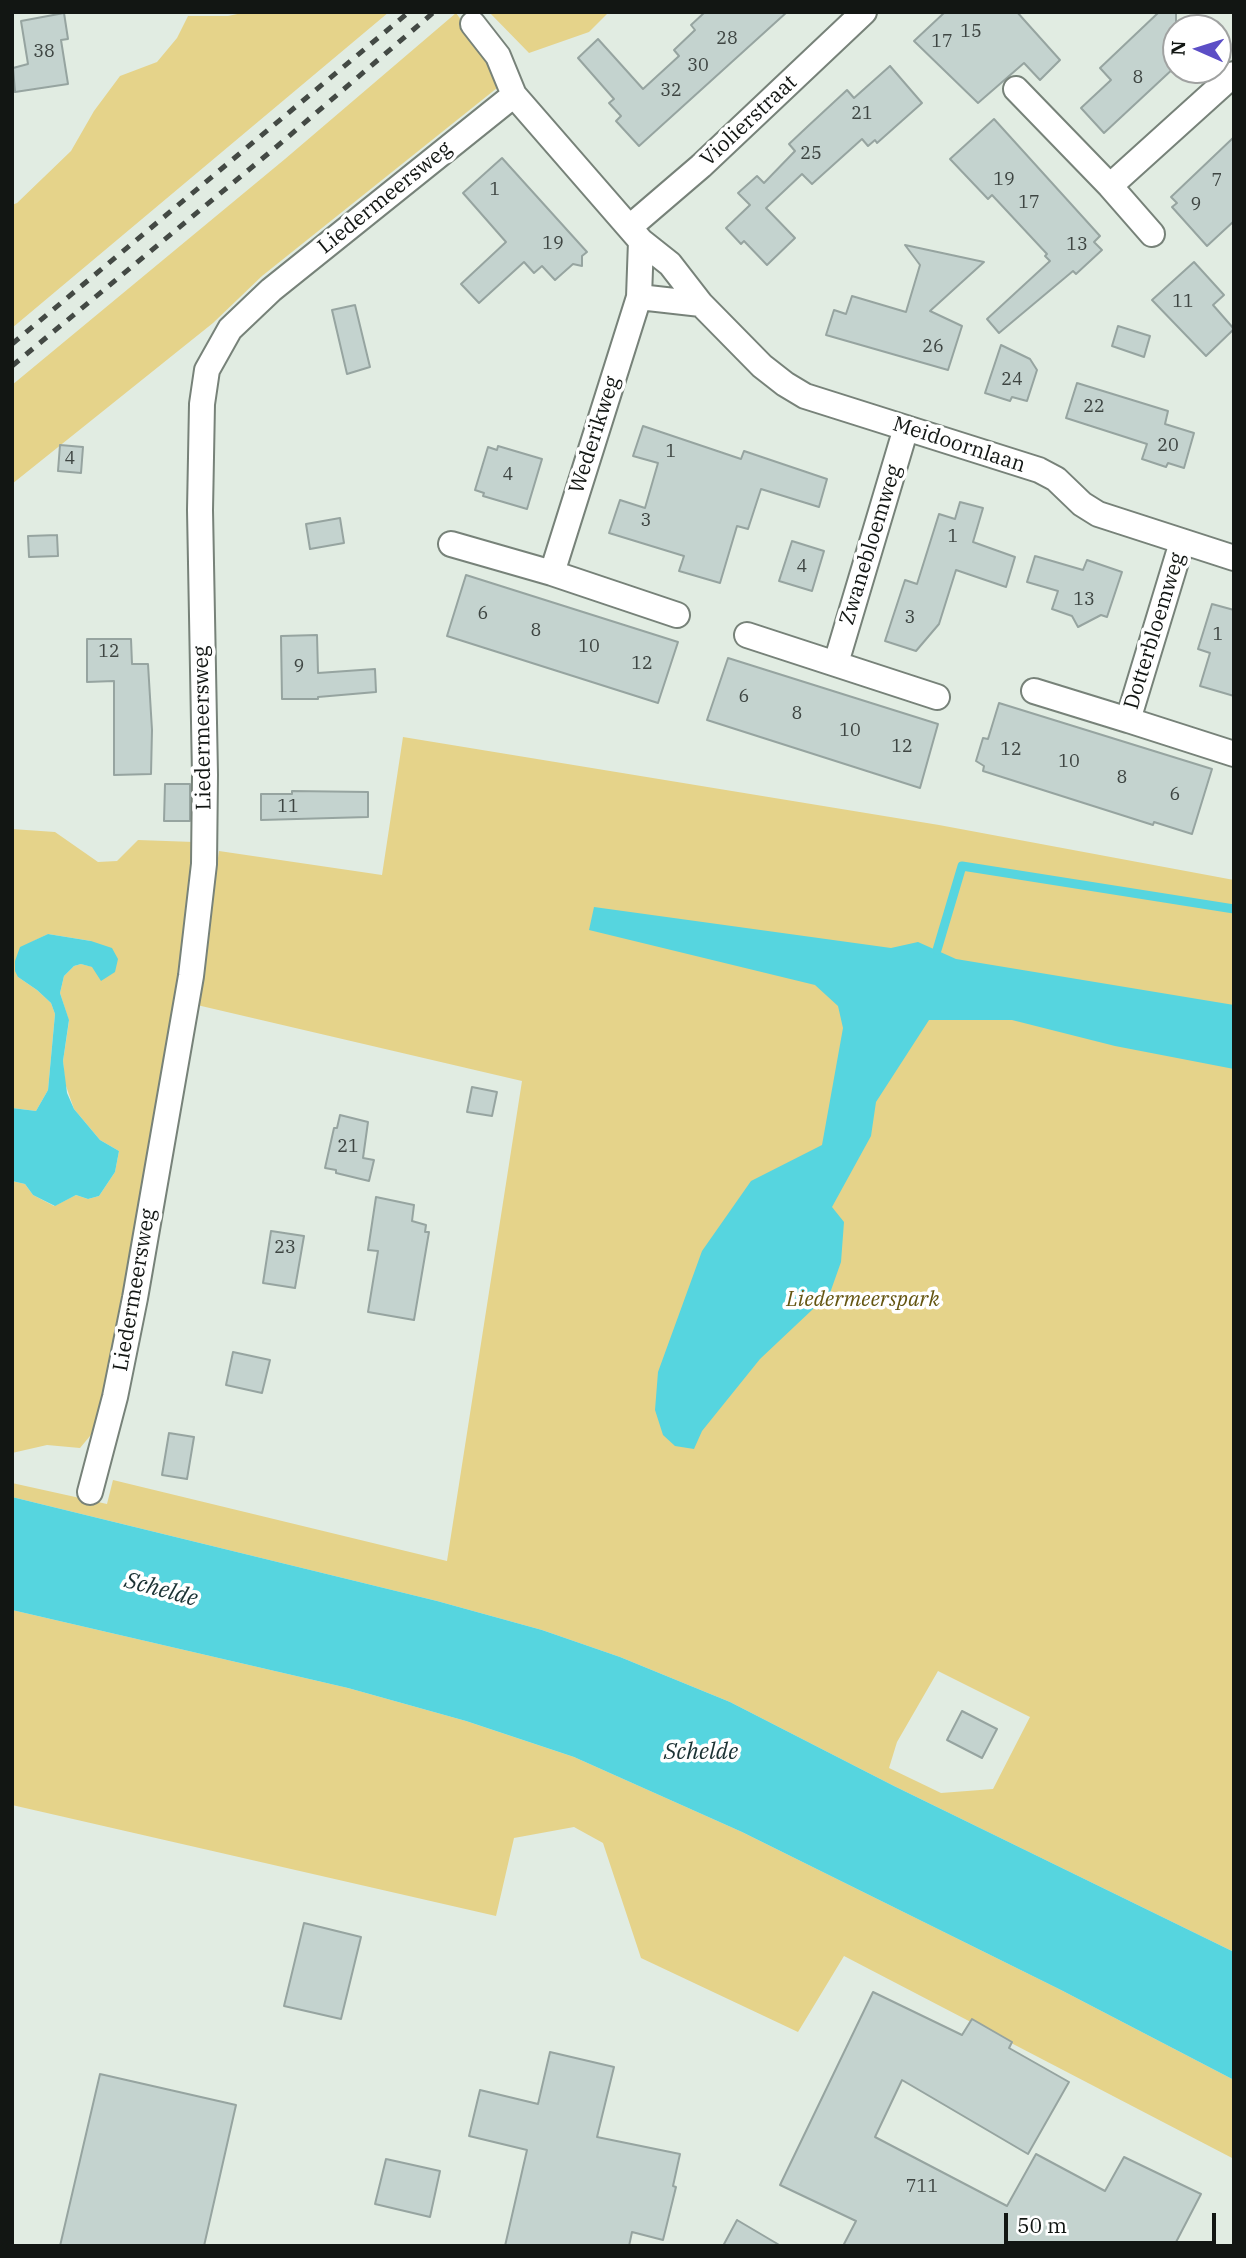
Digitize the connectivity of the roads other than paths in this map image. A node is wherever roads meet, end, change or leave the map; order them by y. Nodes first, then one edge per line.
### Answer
1 (864, 12) edge
2 (473, 24) dead end
3 (1234, 74) edge
4 (1016, 89) dead end
5 (514, 95) junction
6 (1110, 186) junction
7 (636, 234) junction
8 (1152, 234) dead end
9 (639, 297) junction
10 (701, 304) junction
11 (906, 428) junction
12 (1182, 542) junction
13 (451, 544) dead end
14 (1234, 558) edge
15 (552, 573) junction
16 (677, 615) dead end
17 (747, 635) dead end
18 (836, 663) junction
19 (1034, 691) dead end
20 (937, 697) dead end
21 (1128, 720) junction
22 (1234, 754) edge
23 (90, 1492) dead end

1 - 7 street, Violierstraat
2 - 5 street, Meidoornlaan
3 - 6 street
4 - 6 street
5 - 7 street, Meidoornlaan
5 - 23 street, Liedermeersweg
6 - 8 street
7 - 9 street
7 - 10 street, Meidoornlaan
9 - 10 street
9 - 15 street, Wederikweg
10 - 11 street, Meidoornlaan
11 - 12 street, Meidoornlaan
11 - 18 street, Zwanebloemweg
12 - 14 street, Meidoornlaan
12 - 21 street, Dotterbloemweg
13 - 15 street
15 - 16 street
17 - 18 street
18 - 20 street
19 - 21 street, Dotterbloemweg
21 - 22 street, Dotterbloemweg

